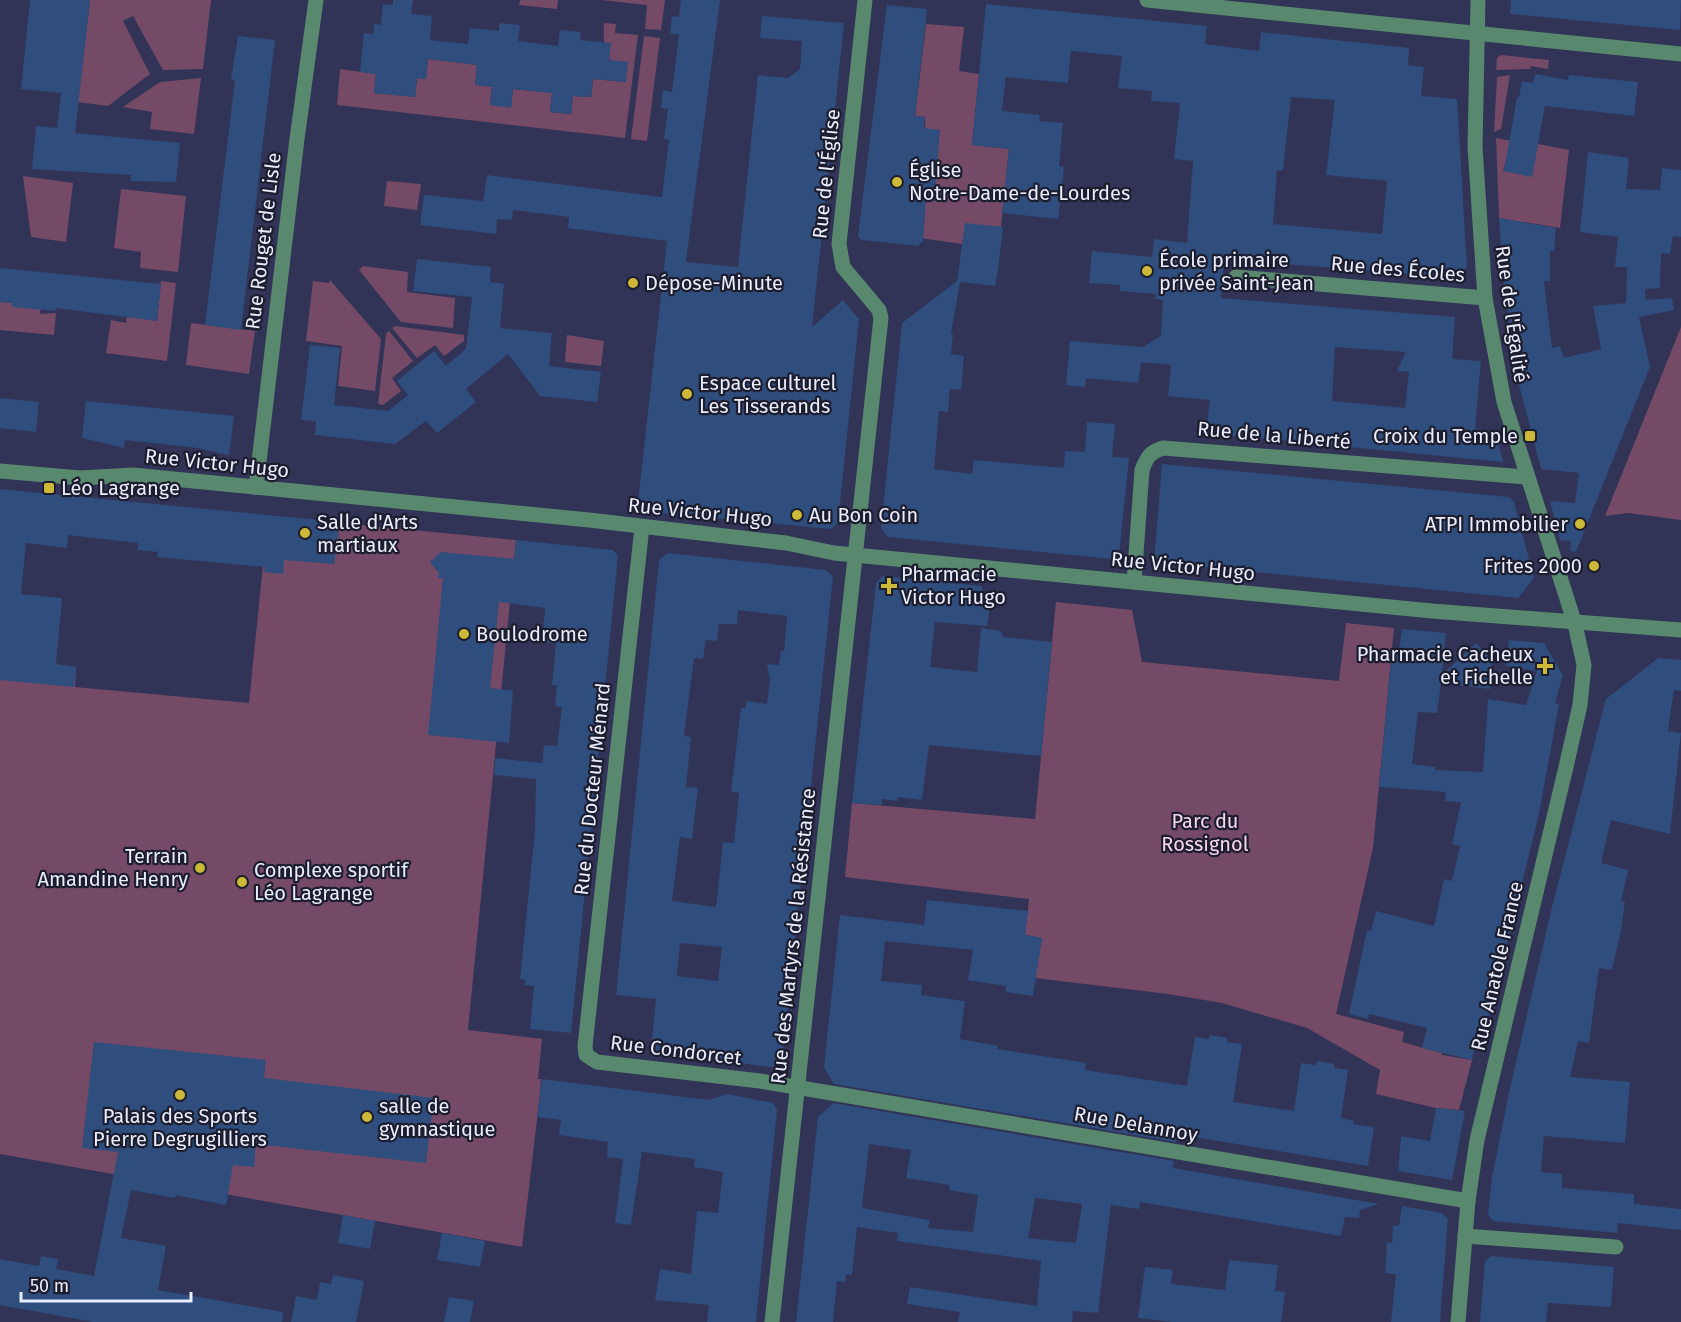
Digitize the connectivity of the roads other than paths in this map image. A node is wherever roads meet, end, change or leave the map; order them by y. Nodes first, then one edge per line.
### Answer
1 (316, 0) edge
2 (866, 0) edge
3 (1147, 0) edge
4 (1478, 0) edge
5 (1477, 33) junction
6 (1681, 54) edge
7 (1236, 276) dead end
8 (1485, 298) junction
9 (0, 471) edge
10 (1526, 477) junction
11 (256, 487) junction
12 (642, 527) junction
13 (857, 555) junction
14 (1134, 582) junction
15 (1575, 624) junction
16 (1681, 630) edge
17 (586, 1055) joint
18 (798, 1088) junction
19 (1468, 1201) junction
20 (1465, 1236) junction
21 (1616, 1247) dead end
22 (772, 1322) edge
23 (1458, 1322) edge

1 - 11 street, Rue Rouget de Lisle
2 - 13 street, Rue de l'Église
3 - 5 street
4 - 5 street, Rue de l'Égalité
5 - 6 street
5 - 8 street, Rue de l'Égalité
7 - 8 street, Rue des Écoles
8 - 10 street, Rue de l'Égalité
9 - 11 street, Rue Victor Hugo
10 - 14 street, Rue de la Liberté
10 - 15 street, Rue de l'Égalité
11 - 12 street, Rue Victor Hugo
12 - 13 street, Rue Victor Hugo
12 - 17 street, Rue du Docteur Ménard
13 - 14 street, Rue Victor Hugo
13 - 18 street, Rue des Martyrs de la Résistance
14 - 15 street, Rue Victor Hugo
15 - 16 street, Rue Victor Hugo
15 - 19 street, Rue Anatole France
17 - 18 street, Rue Condorcet
18 - 19 street, Rue Delannoy
18 - 22 street, Rue des Martyrs de la Résistance
19 - 20 street, Rue Anatole France
20 - 21 street
20 - 23 street, Rue Anatole France

